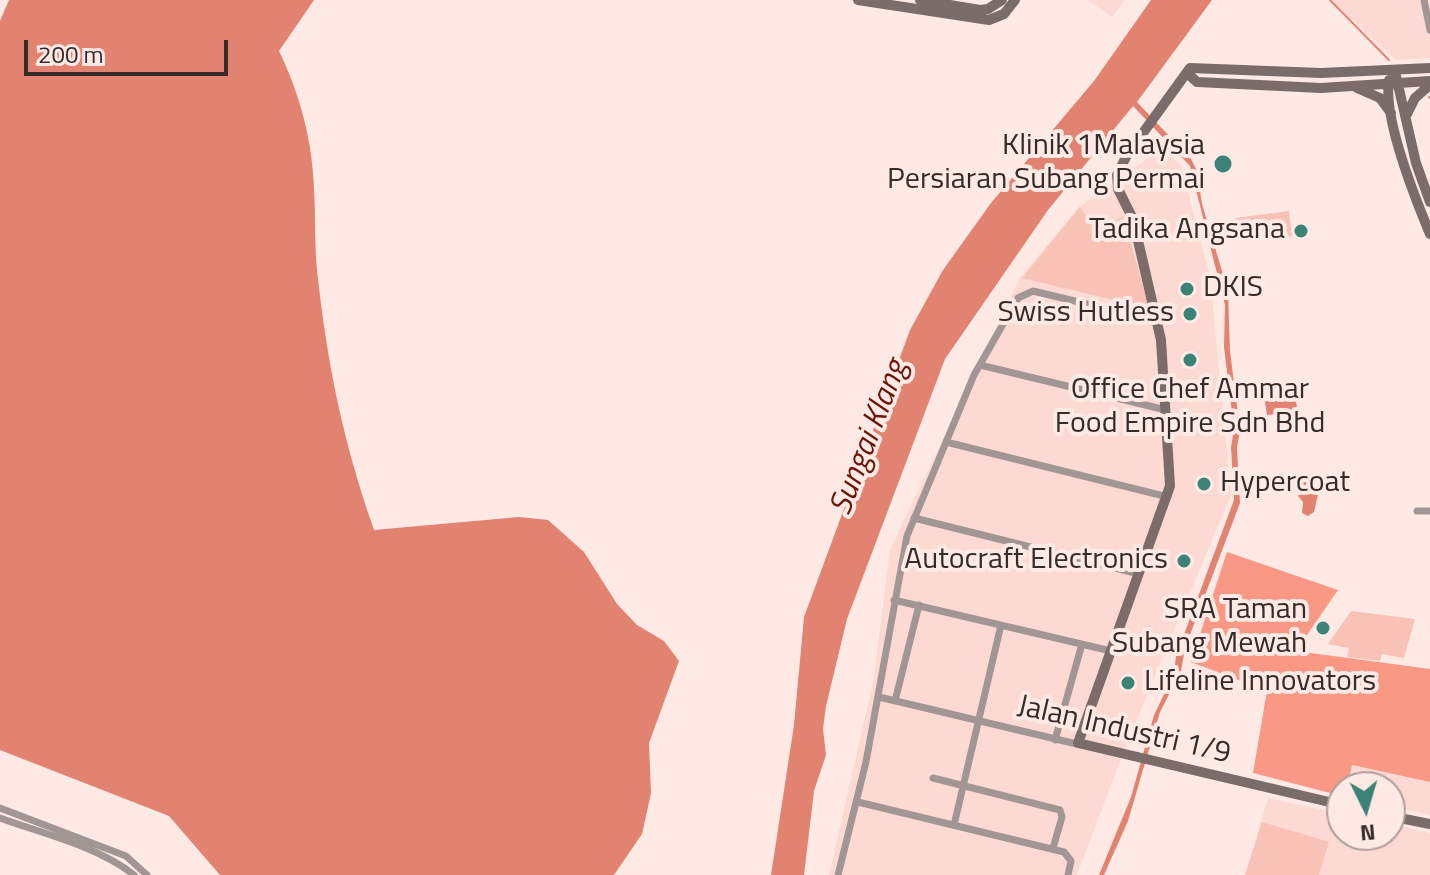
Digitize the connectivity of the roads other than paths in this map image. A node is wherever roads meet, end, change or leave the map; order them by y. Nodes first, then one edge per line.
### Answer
1 (858, 0) edge
2 (920, 0) edge
3 (1002, 0) edge
4 (1015, 0) edge
5 (1424, 0) edge
6 (992, 14) junction
7 (1430, 30) edge
8 (1430, 68) edge
9 (1393, 71) junction
10 (1187, 73) junction
11 (1400, 82) junction
12 (1387, 83) junction
13 (1430, 83) edge
14 (1351, 86) junction
15 (1394, 118) junction
16 (1406, 118) junction
17 (1430, 202) edge
18 (1430, 234) edge
19 (1158, 321) junction
20 (980, 365) junction
21 (1166, 410) junction
22 (946, 442) junction
23 (1168, 497) junction
24 (1417, 511) dead end
25 (1430, 511) edge
26 (914, 518) junction
27 (1139, 574) junction
28 (894, 600) junction
29 (919, 605) junction
30 (1001, 625) junction
31 (1082, 644) junction
32 (1111, 651) junction
33 (879, 697) junction
34 (895, 701) junction
35 (979, 722) junction
36 (1055, 740) junction
37 (1081, 745) junction
38 (933, 778) dead end
39 (962, 786) junction
40 (1326, 801) edge
41 (858, 802) junction
42 (0, 808) edge
43 (0, 818) edge
44 (1406, 819) edge
45 (1430, 824) edge
46 (954, 825) junction
47 (1053, 848) junction
48 (134, 875) edge
49 (147, 875) edge
50 (838, 875) edge
51 (1068, 875) edge

1 - 6 street
2 - 6 street
3 - 6 street
4 - 6 street
5 - 7 street
8 - 9 street
9 - 10 street
9 - 11 street
9 - 12 street
10 - 14 street
10 - 19 street
11 - 12 street
11 - 13 street
11 - 16 street
12 - 14 street
12 - 15 street
13 - 16 street
14 - 15 street
15 - 18 street
16 - 17 street
19 - 20 street
19 - 21 street
20 - 21 street
20 - 22 street
21 - 23 street
22 - 23 street
22 - 26 street
23 - 27 street
24 - 25 street
26 - 27 street
26 - 28 street
27 - 32 street
28 - 29 street
28 - 33 street
29 - 30 street
29 - 34 street
30 - 31 street
30 - 35 street
31 - 32 street
31 - 36 street
32 - 37 street
33 - 34 street, Jalan Industri 1/9
33 - 41 street
34 - 35 street, Jalan Industri 1/9
35 - 36 street, Jalan Industri 1/9
35 - 39 street
36 - 37 street, Jalan Industri 1/9
37 - 40 street, Jalan Industri 1/9
38 - 39 street
39 - 46 street
39 - 47 street
41 - 46 street
41 - 50 street
42 - 49 street
43 - 48 street
44 - 45 street
46 - 47 street
47 - 51 street

